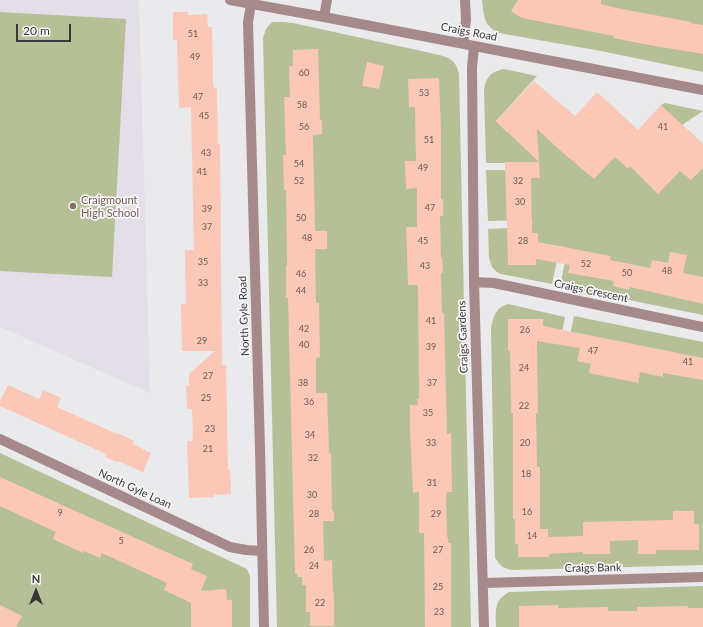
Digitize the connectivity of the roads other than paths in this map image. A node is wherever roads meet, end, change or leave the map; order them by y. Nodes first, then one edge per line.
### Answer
1 (230, 0) edge
2 (327, 0) edge
3 (465, 0) edge
4 (251, 4) junction
5 (324, 17) junction
6 (463, 43) junction
7 (474, 46) junction
8 (703, 90) edge
9 (474, 282) junction
10 (703, 327) edge
11 (0, 439) edge
12 (262, 551) junction
13 (703, 577) edge
14 (483, 583) junction
15 (264, 627) edge
16 (484, 627) edge

1 - 4 street, Craigs Road
2 - 5 street
3 - 6 street
4 - 5 street, Craigs Road
4 - 12 street, North Gyle Road
5 - 6 street, Craigs Road
6 - 7 street, Craigs Road
7 - 8 street, Craigs Road
7 - 9 street, Craigs Gardens
9 - 10 street, Craigs Crescent
9 - 14 street, Craigs Gardens
11 - 12 street, North Gyle Loan
12 - 15 street, North Gyle Road
13 - 14 street, Craigs Bank
14 - 16 street, Craigs Gardens

